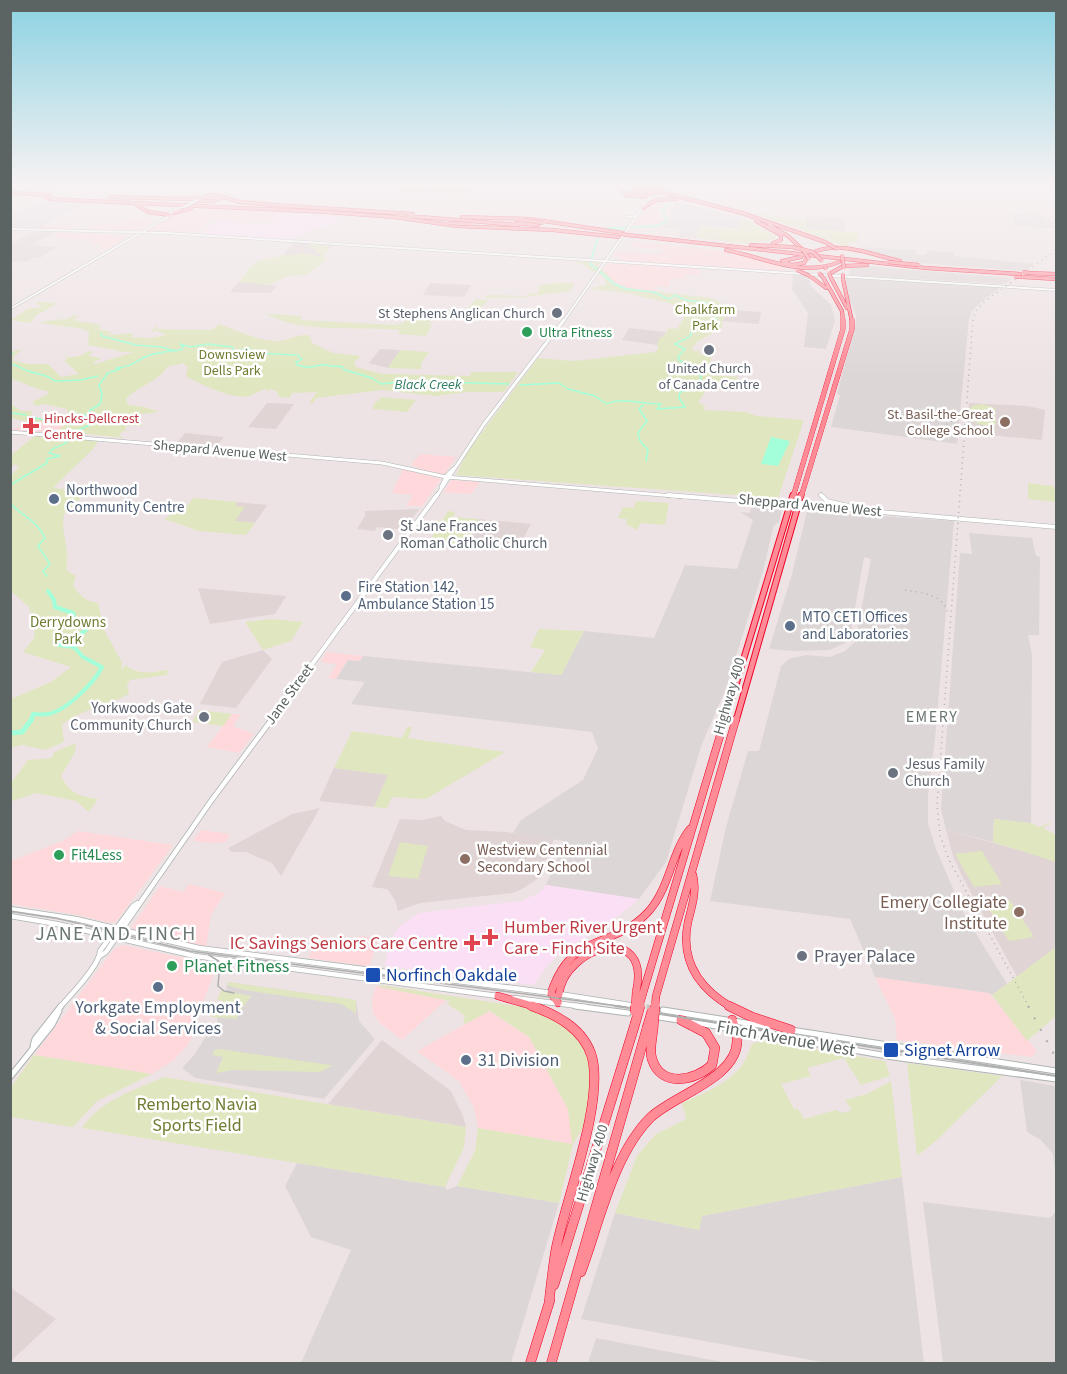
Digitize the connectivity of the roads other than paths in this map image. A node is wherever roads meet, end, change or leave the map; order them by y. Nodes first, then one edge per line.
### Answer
1 (111, 248) edge
2 (402, 248) edge
3 (615, 248) edge
4 (713, 248) edge
5 (722, 248) edge
6 (745, 248) edge
7 (764, 248) edge
8 (797, 248) edge
9 (800, 248) edge
10 (851, 248) edge
11 (836, 249) junction
12 (869, 254) junction
13 (840, 255) junction
14 (763, 257) junction
15 (811, 259) junction
16 (604, 265) junction
17 (885, 266) junction
18 (959, 270) junction
19 (828, 271) junction
20 (1022, 275) junction
21 (1056, 277) edge
22 (1054, 289) edge
23 (838, 303) junction
24 (10, 309) edge
25 (844, 352) junction
26 (10, 432) edge
27 (449, 477) junction
28 (821, 495) dead end
29 (822, 506) junction
30 (860, 509) junction
31 (932, 517) junction
32 (993, 522) joint
33 (1023, 524) joint
34 (1056, 527) edge
35 (692, 827) junction
36 (693, 874) junction
37 (10, 909) edge
38 (10, 916) edge
39 (119, 930) junction
40 (114, 937) junction
41 (640, 992) junction
42 (498, 996) junction
43 (556, 997) junction
44 (630, 1005) dead end
45 (663, 1010) tunnel mouth
46 (628, 1013) dead end
47 (659, 1017) tunnel mouth
48 (681, 1020) junction
49 (733, 1025) junction
50 (650, 1029) junction
51 (791, 1030) junction
52 (1056, 1071) edge
53 (10, 1077) edge
54 (1056, 1079) edge
55 (573, 1292) junction
56 (549, 1303) junction
57 (530, 1364) edge
58 (551, 1364) edge

1 - 24 main road
2 - 16 main road
3 - 16 main road, Jane Street
4 - 14 highway
5 - 15 highway
6 - 18 highway
7 - 18 highway, bridge
8 - 19 highway, bridge
9 - 15 highway, bridge
10 - 12 highway
11 - 12 highway
11 - 13 highway
11 - 15 highway, bridge
11 - 18 highway
12 - 18 highway
13 - 14 highway, bridge
13 - 25 highway, Highway 400, bridge
14 - 23 highway, bridge
15 - 15 highway
15 - 17 highway
15 - 23 highway, Highway 400, bridge
16 - 22 main road
16 - 27 main road, Jane Street
17 - 18 highway
17 - 19 highway
18 - 20 highway
18 - 20 highway
18 - 20 highway
19 - 25 highway
20 - 21 highway
20 - 21 highway
23 - 35 highway, Highway 400
25 - 36 highway, Highway 400
26 - 27 main road, Sheppard Avenue West
27 - 29 main road, Sheppard Avenue West, bridge
27 - 39 main road, Jane Street
28 - 30 main road
29 - 30 main road, Sheppard Avenue West
29 - 31 main road, Sheppard Avenue West
30 - 31 main road, Sheppard Avenue West
31 - 32 main road, Sheppard Avenue West
32 - 33 main road, Sheppard Avenue West
33 - 34 main road, Sheppard Avenue West
35 - 41 highway, Highway 400
35 - 43 highway
36 - 50 highway, Highway 400, bridge
36 - 51 highway
37 - 39 main road
38 - 40 main road
39 - 40 main road, Jane Street
39 - 43 main road
40 - 42 main road
40 - 53 main road, Jane Street
41 - 43 highway
41 - 56 highway, Highway 400, bridge
42 - 43 main road
42 - 56 highway
43 - 44 main road
43 - 46 main road
45 - 49 main road, Finch Avenue West
47 - 48 main road, Finch Avenue West
48 - 49 main road, Finch Avenue West
48 - 50 highway
49 - 51 main road, Finch Avenue West
49 - 54 main road, Finch Avenue West
49 - 55 highway
50 - 55 highway, Highway 400
51 - 52 main road, Finch Avenue West
55 - 58 highway, Highway 400
56 - 57 highway, Highway 400

